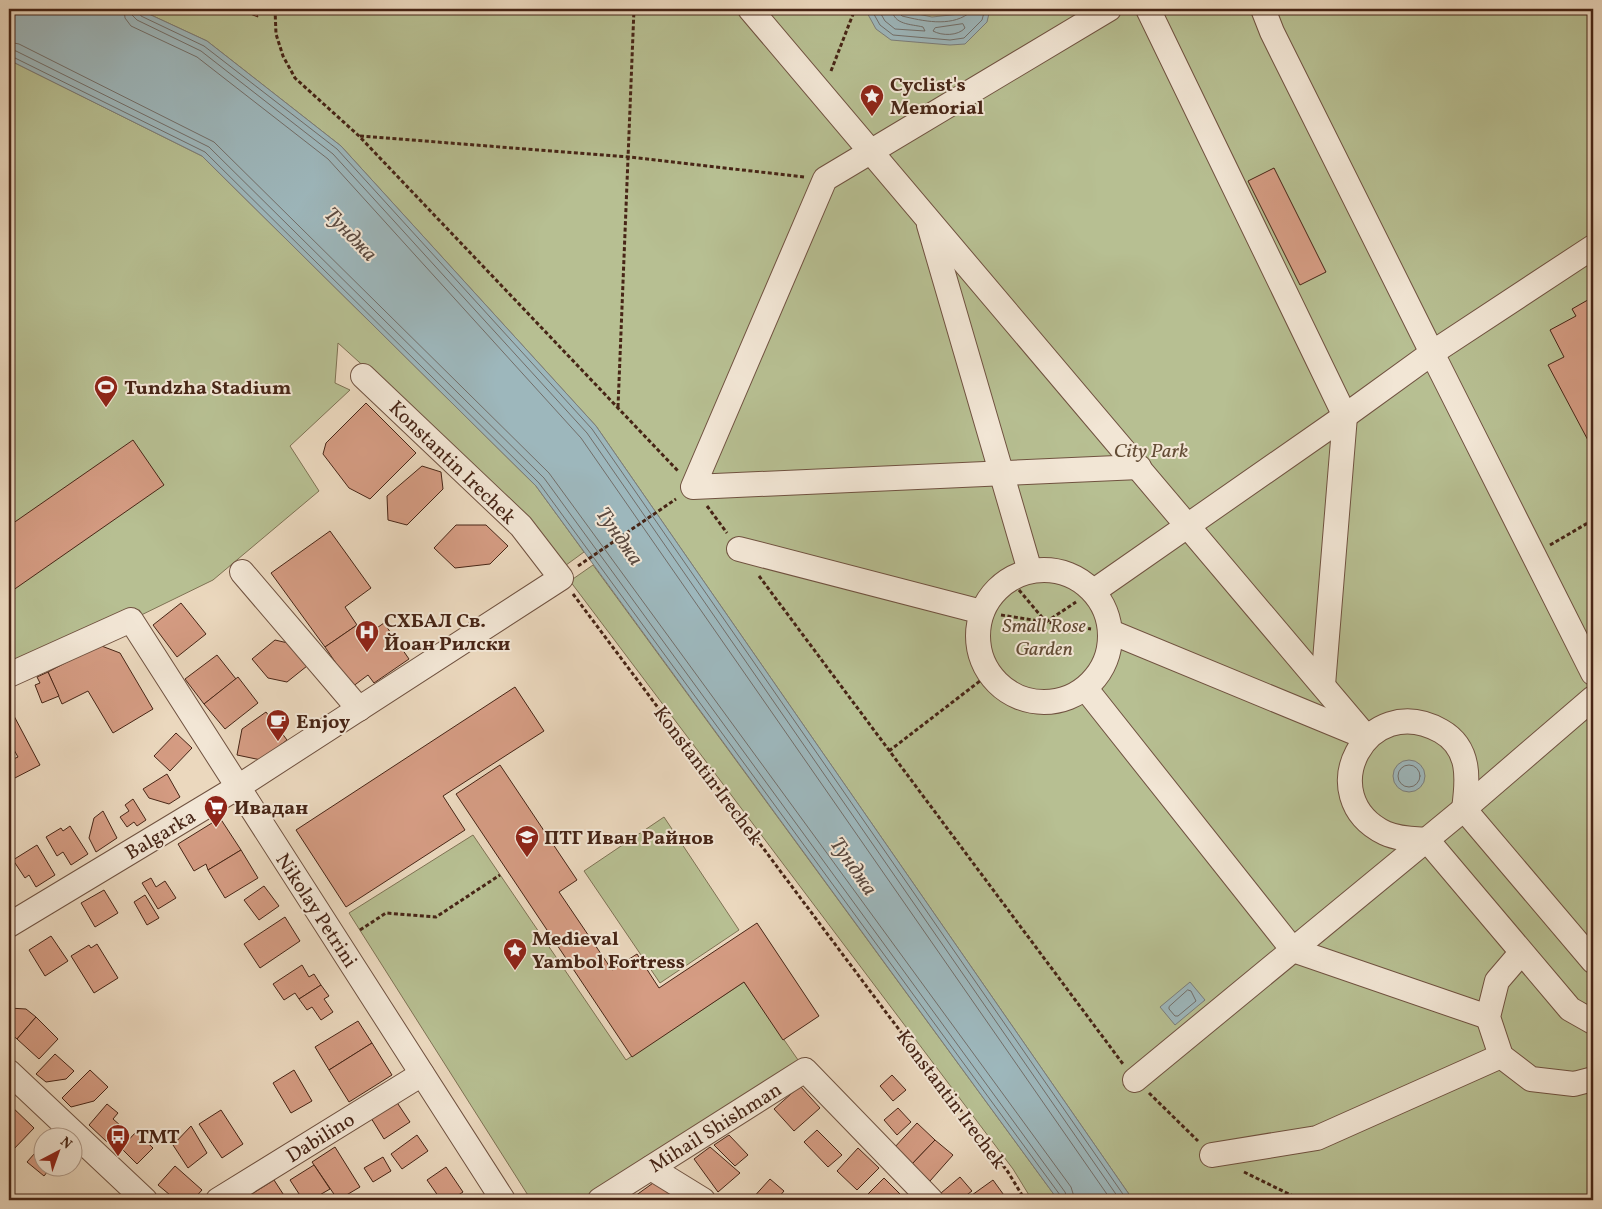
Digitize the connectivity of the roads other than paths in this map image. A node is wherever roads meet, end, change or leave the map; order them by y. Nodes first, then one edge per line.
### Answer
1 (750, 9) edge
2 (1109, 9) edge
3 (1148, 9) edge
4 (1263, 9) edge
5 (872, 152) junction
6 (926, 216) junction
7 (1593, 247) edge
8 (1432, 353) junction
9 (363, 376) dead end
10 (1345, 416) junction
11 (1139, 467) junction
12 (1002, 475) junction
13 (1188, 526) junction
14 (739, 549) road end
15 (242, 572) dead end
16 (1020, 575) junction
17 (561, 578) joint
18 (1094, 591) junction
19 (982, 612) junction
20 (1111, 632) junction
21 (1593, 673) edge
22 (9, 676) edge
23 (1323, 684) junction
24 (1086, 689) junction
25 (1593, 698) edge
26 (359, 709) junction
27 (1367, 738) junction
28 (238, 787) junction
29 (1464, 809) junction
30 (1427, 840) junction
31 (9, 925) edge
32 (1293, 950) junction
33 (1522, 952) junction
34 (1593, 961) edge
35 (1488, 1017) junction
36 (1593, 1022) edge
37 (1502, 1056) junction
38 (9, 1072) edge
39 (422, 1074) junction
40 (1593, 1079) edge
41 (1135, 1080) road end
42 (1212, 1155) road end
43 (651, 1168) junction
44 (145, 1200) edge
45 (218, 1200) edge
46 (503, 1200) edge
47 (600, 1200) edge
48 (703, 1200) edge
49 (931, 1200) edge

1 - 5 street
2 - 5 street
3 - 10 street
4 - 8 street
5 - 6 street
5 - 12 street
6 - 11 street
6 - 12 street
7 - 8 street
8 - 10 street
8 - 21 street
9 - 17 street, Konstantin Irechek
10 - 13 street
10 - 23 street
11 - 12 street
11 - 13 street
12 - 16 street
13 - 18 street
13 - 23 street
14 - 19 street
15 - 26 street
16 - 18 street
16 - 19 street
17 - 26 street, Balgarka
18 - 20 street
19 - 24 street
20 - 24 street
20 - 27 street
22 - 28 street, Nikolay Petrini
23 - 27 street
24 - 32 street
25 - 29 street
26 - 28 street, Balgarka
27 - 29 street
27 - 30 street
28 - 31 street, Balgarka
28 - 39 street, Nikolay Petrini
29 - 30 street
29 - 34 street
30 - 32 street
30 - 33 street
32 - 35 street
32 - 41 street
33 - 35 street
33 - 36 street
35 - 37 street
37 - 40 street
37 - 42 street
38 - 44 street
39 - 45 street, Dabilino
39 - 46 street, Nikolay Petrini
43 - 47 street, Mihail Shishman
43 - 48 street
43 - 49 street, Mihail Shishman

